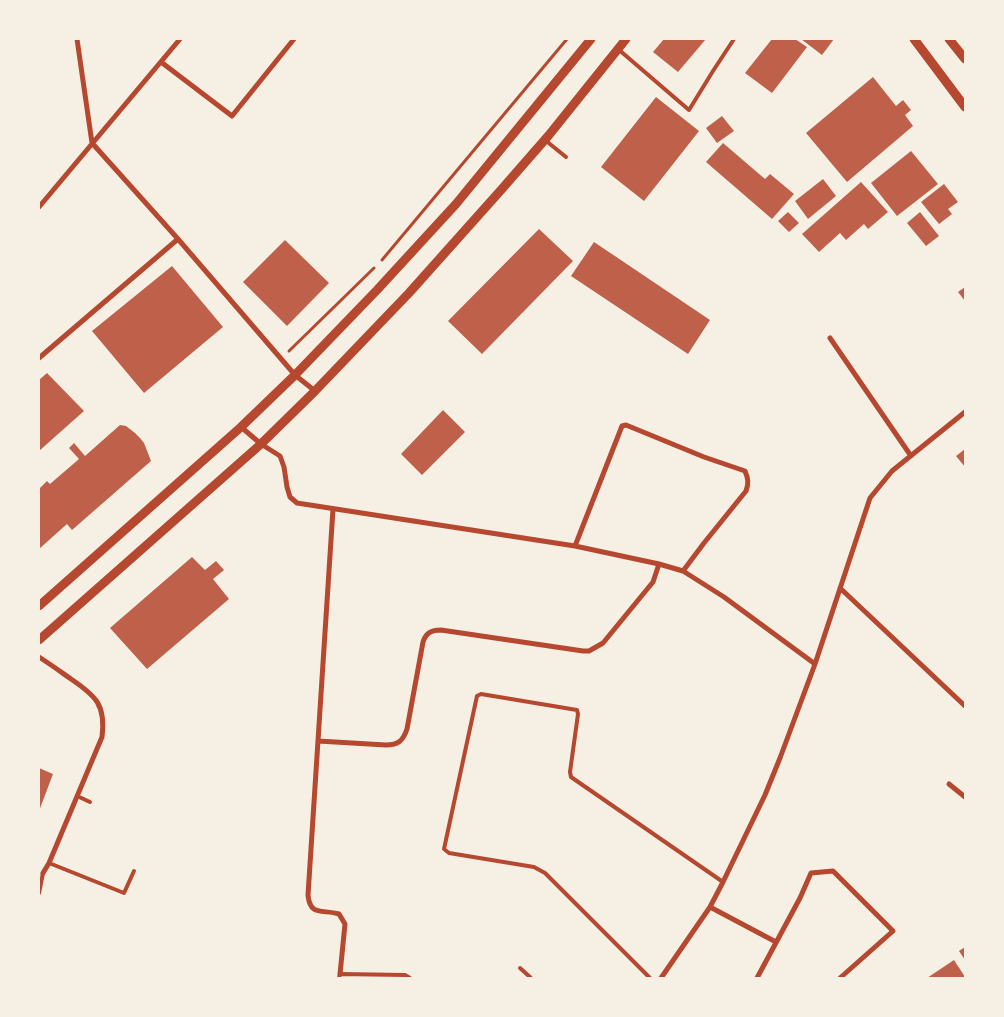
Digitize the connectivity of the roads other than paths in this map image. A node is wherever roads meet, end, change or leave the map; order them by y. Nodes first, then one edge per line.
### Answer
1 (76, 39) edge
2 (180, 39) edge
3 (294, 39) edge
4 (591, 39) edge
5 (626, 39) edge
6 (734, 39) edge
7 (914, 39) edge
8 (949, 39) edge
9 (618, 49) junction
10 (965, 59) edge
11 (161, 62) junction
12 (965, 107) edge
13 (545, 140) junction
14 (92, 143) junction
15 (566, 157) dead end
16 (39, 208) edge
17 (178, 239) junction
18 (830, 338) dead end
19 (39, 358) edge
20 (295, 375) junction
21 (315, 391) junction
22 (965, 412) edge
23 (241, 427) junction
24 (261, 444) junction
25 (911, 456) junction
26 (333, 508) junction
27 (575, 546) junction
28 (659, 564) junction
29 (683, 571) junction
30 (840, 588) junction
31 (39, 606) edge
32 (39, 640) edge
33 (39, 657) edge
34 (815, 664) junction
35 (965, 706) edge
36 (318, 741) junction
37 (950, 784) dead end
38 (77, 796) junction
39 (965, 797) edge
40 (90, 802) dead end
41 (49, 863) junction
42 (134, 871) dead end
43 (43, 873) joint
44 (723, 882) junction
45 (39, 893) edge
46 (710, 907) junction
47 (776, 942) junction
48 (520, 968) dead end
49 (340, 976) edge
50 (410, 978) edge
51 (531, 978) edge
52 (650, 978) edge
53 (661, 978) edge
54 (757, 978) edge
55 (840, 978) edge

1 - 14 street
2 - 11 street
3 - 11 street
4 - 20 street
5 - 9 street
6 - 9 lane
7 - 12 street
8 - 10 street
9 - 13 street
11 - 14 street
13 - 15 lane
13 - 21 street
14 - 16 street
14 - 17 street
17 - 19 street
17 - 20 street
18 - 25 street
20 - 21 street
20 - 23 street
21 - 24 street
22 - 25 street
23 - 24 street
23 - 31 street
24 - 26 street
24 - 32 street
25 - 30 street
26 - 27 street
26 - 36 street
27 - 28 street
27 - 29 street
28 - 29 street
28 - 36 street
29 - 34 street
30 - 34 street
30 - 35 street
33 - 38 street
34 - 44 street
36 - 49 street
37 - 39 street
38 - 40 lane
38 - 41 street
41 - 42 lane
41 - 43 street
43 - 45 lane
44 - 46 street
44 - 52 lane
46 - 47 street
46 - 53 street
47 - 54 street
47 - 55 street
48 - 51 lane
49 - 50 lane

